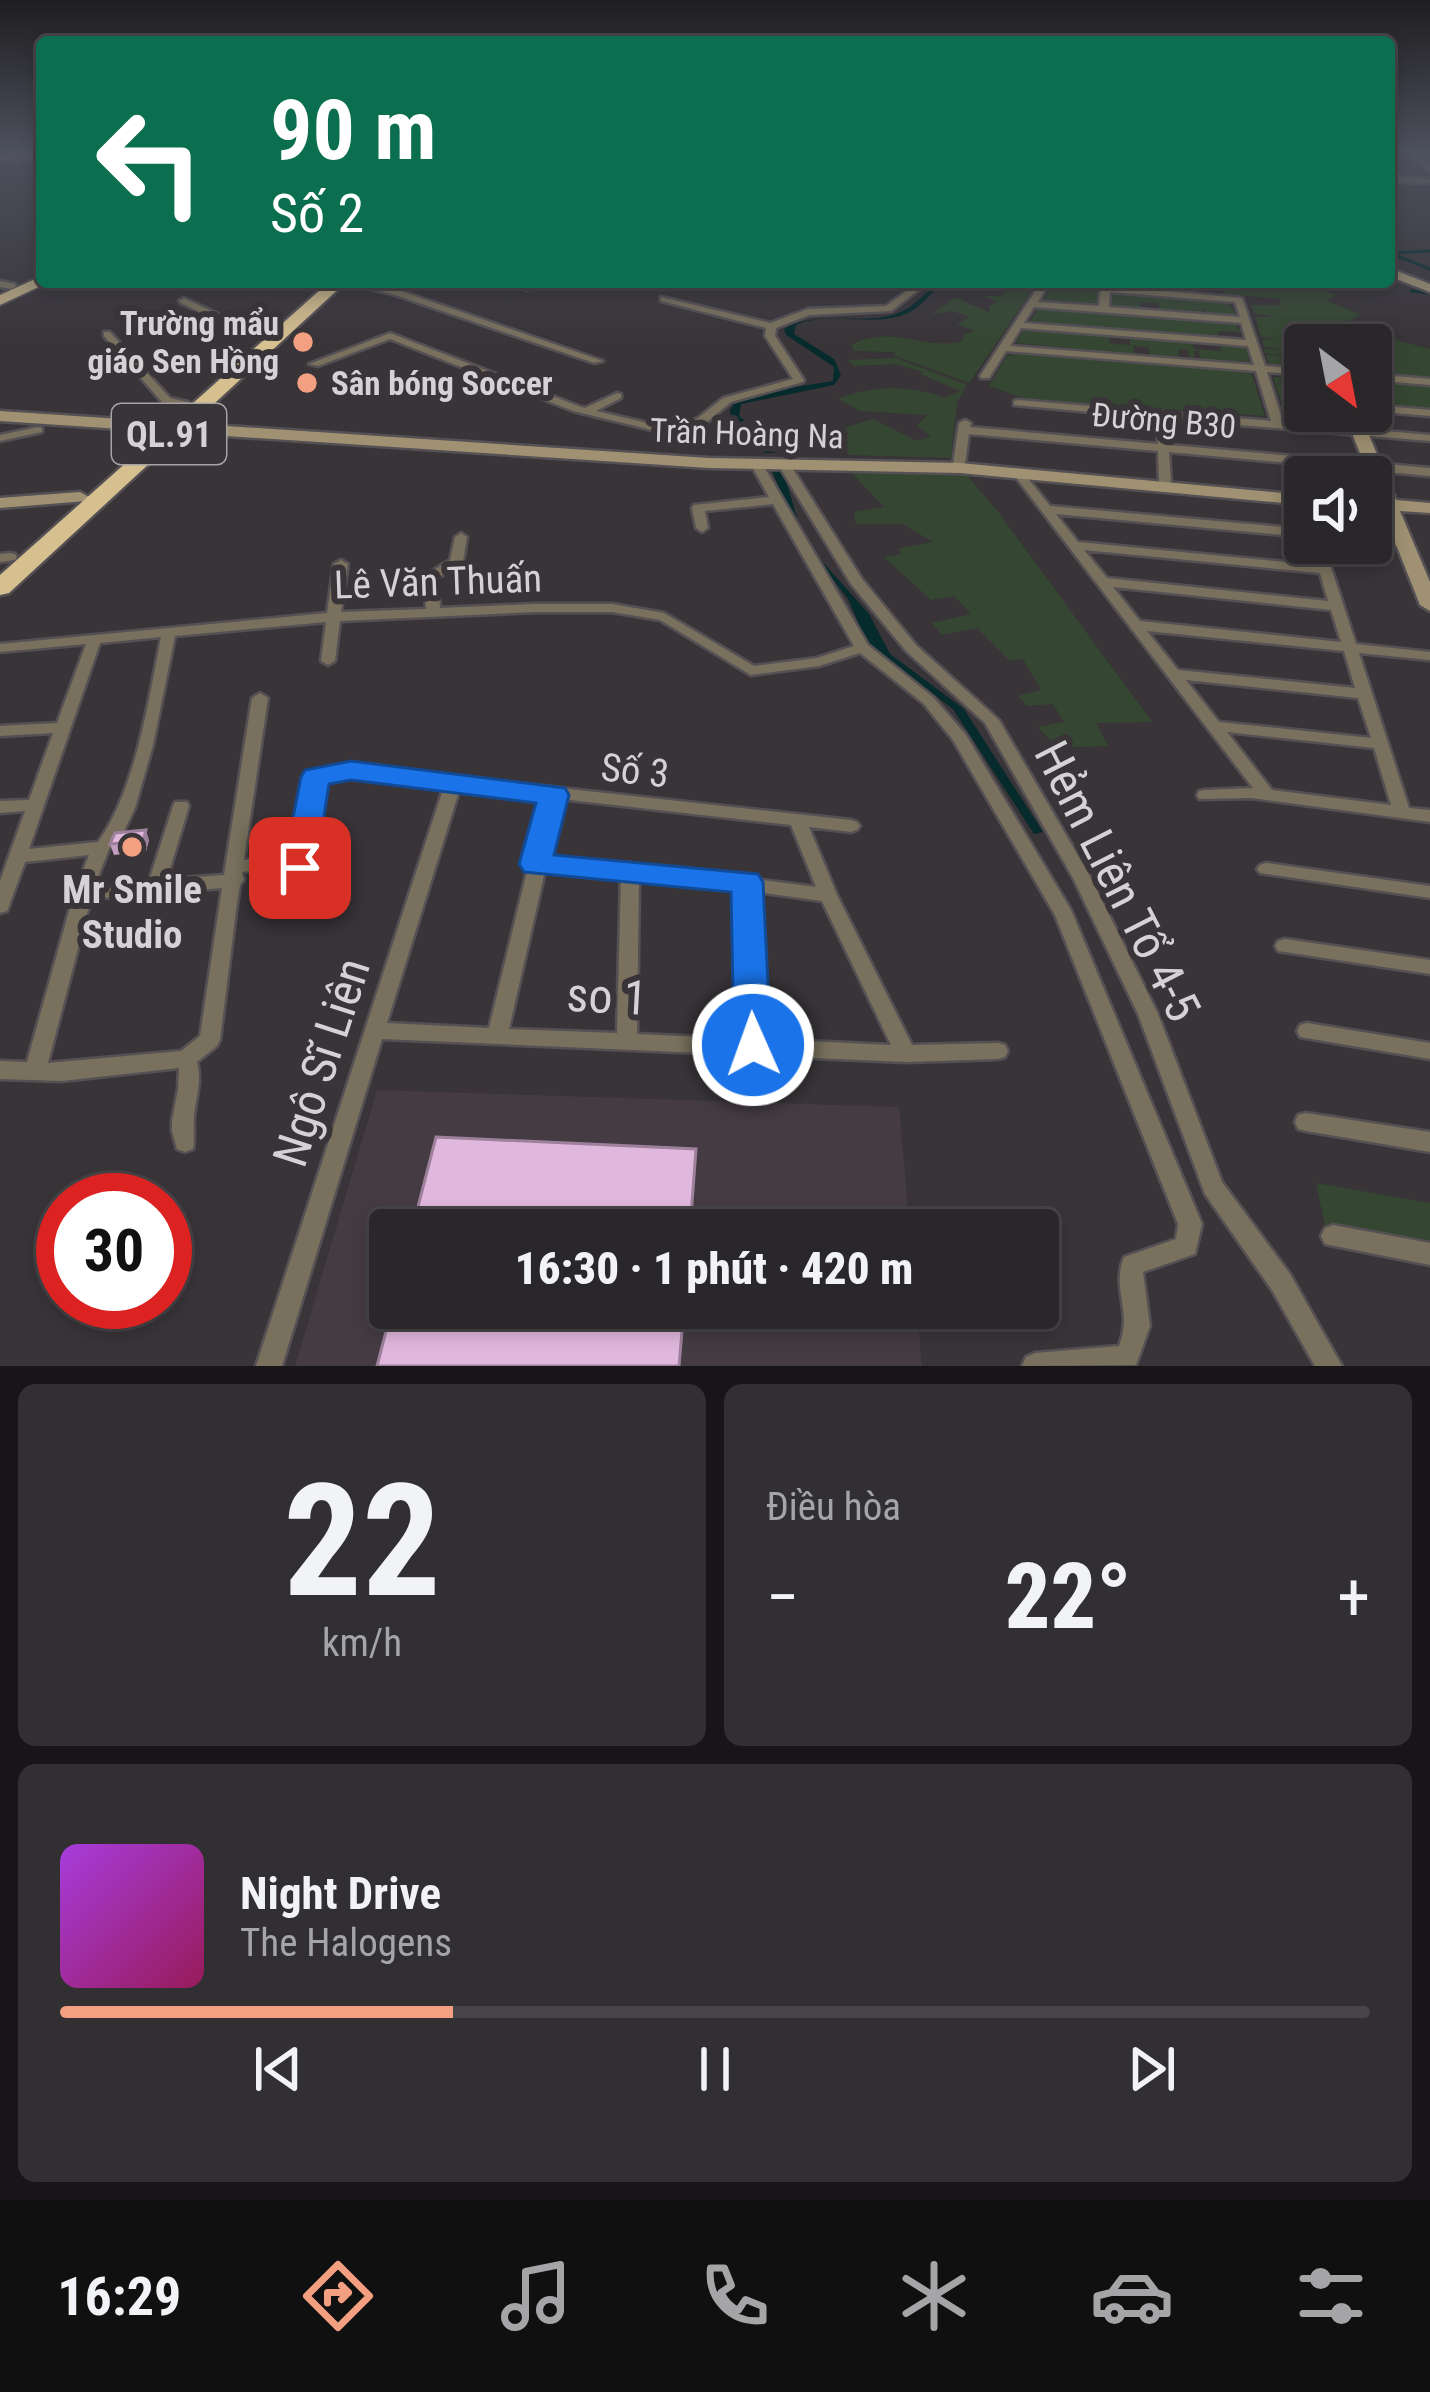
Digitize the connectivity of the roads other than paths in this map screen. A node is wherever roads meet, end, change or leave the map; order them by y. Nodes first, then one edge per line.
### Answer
1 (1395, 274) edge
2 (36, 277) edge
3 (317, 288) edge
4 (331, 288) edge
5 (378, 288) edge
6 (918, 288) edge
7 (1045, 288) edge
8 (1430, 288) edge
9 (3, 290) edge
10 (664, 298) dead end
11 (184, 301) dead end
12 (1032, 304) junction
13 (1105, 310) junction
14 (1245, 320) junction
15 (1018, 325) junction
16 (771, 326) junction
17 (107, 334) dead end
18 (259, 337) junction
19 (1252, 343) junction
20 (1002, 348) junction
21 (598, 361) dead end
22 (314, 364) dead end
23 (1260, 368) junction
24 (1284, 370) edge
25 (985, 376) dead end
26 (1392, 379) edge
27 (1430, 382) edge
28 (616, 395) dead end
29 (1018, 403) dead end
30 (589, 410) junction
31 (1392, 410) edge
32 (0, 413) edge
33 (1430, 413) edge
34 (1162, 416) junction
35 (172, 420) junction
36 (1278, 425) junction
37 (1284, 426) edge
38 (38, 430) dead end
39 (1360, 432) joint
40 (0, 438) edge
41 (1430, 438) edge
42 (1163, 447) junction
43 (1369, 456) edge
44 (1284, 459) edge
45 (756, 461) junction
46 (784, 462) junction
47 (959, 464) junction
48 (1392, 469) edge
49 (1430, 472) edge
50 (1018, 473) junction
51 (1165, 484) junction
52 (1284, 496) edge
53 (1284, 496) edge
54 (80, 497) junction
55 (774, 500) junction
56 (0, 503) edge
57 (1392, 506) edge
58 (1046, 508) junction
59 (1430, 510) edge
60 (1392, 523) edge
61 (702, 528) dead end
62 (1284, 531) edge
63 (460, 537) dead end
64 (1392, 542) edge
65 (1405, 543) junction
66 (1073, 544) junction
67 (4, 560) edge
68 (341, 564) dead end
69 (1323, 564) edge
70 (1325, 570) junction
71 (1102, 582) junction
72 (0, 588) edge
73 (1430, 605) edge
74 (1337, 606) junction
75 (433, 612) junction
76 (334, 617) junction
77 (1135, 625) junction
78 (170, 631) junction
79 (95, 638) junction
80 (0, 647) edge
81 (862, 648) junction
82 (1350, 648) junction
83 (1430, 656) edge
84 (328, 661) dead end
85 (1173, 674) junction
86 (1365, 694) junction
87 (260, 698) dead end
88 (1213, 726) junction
89 (63, 728) junction
90 (0, 731) edge
91 (1380, 744) junction
92 (453, 783) junction
93 (554, 795) junction
94 (1267, 795) junction
95 (1205, 796) dead end
96 (37, 805) junction
97 (181, 806) dead end
98 (0, 808) edge
99 (1402, 812) junction
100 (1430, 816) edge
101 (798, 820) junction
102 (851, 826) dead end
103 (100, 848) junction
104 (20, 856) junction
105 (302, 859) junction
106 (535, 864) junction
107 (630, 869) junction
108 (1266, 869) dead end
109 (235, 873) junction
110 (747, 882) junction
111 (157, 884) junction
112 (295, 892) dead end
113 (1430, 892) edge
114 (83, 893) junction
115 (828, 895) junction
116 (0, 906) edge
117 (1285, 946) dead end
118 (1430, 967) edge
119 (376, 1030) junction
120 (1306, 1031) dead end
121 (498, 1033) junction
122 (627, 1039) junction
123 (753, 1045) junction
124 (998, 1051) dead end
125 (1430, 1052) edge
126 (905, 1054) junction
127 (186, 1059) junction
128 (0, 1070) edge
129 (35, 1072) junction
130 (1306, 1122) dead end
131 (185, 1142) dead end
132 (1430, 1142) edge
133 (1334, 1236) dead end
134 (1430, 1253) edge
135 (269, 1366) edge
136 (1035, 1366) edge
137 (1329, 1366) edge

1 - 8 main road
2 - 9 main road
3 - 18 highway, QL.91
4 - 35 highway, QL.91
5 - 21 street
6 - 16 street
7 - 12 street
10 - 16 street
11 - 18 street
12 - 13 street
12 - 15 street
13 - 14 street
13 - 14 street
14 - 19 street
15 - 19 street
15 - 20 street
16 - 30 street
17 - 35 street
18 - 35 highway, QL.91
19 - 23 street
20 - 23 street
20 - 25 street
22 - 30 street
23 - 24 street
23 - 36 street
26 - 27 street
28 - 30 street
29 - 34 street
31 - 33 street
32 - 35 main road, Trần Hoàng Na
34 - 36 street
34 - 42 street
35 - 45 main road, Trần Hoàng Na
35 - 54 highway, QL.91
35 - 72 highway, QL.91
36 - 37 street
38 - 40 street
39 - 41 street
39 - 43 main road
42 - 44 street, Đường B30
42 - 47 street, Đường B30
42 - 51 street
45 - 46 main road, Trần Hoàng Na
45 - 55 street
46 - 47 main road, Trần Hoàng Na
46 - 50 main road, Trần Hoàng Na
46 - 137 street, Hẻm Liên Tổ 4-5
47 - 51 main road, Trần Hoàng Na
48 - 49 street, Đường B30
50 - 53 main road, Trần Hoàng Na
50 - 58 street
51 - 52 main road, Trần Hoàng Na
54 - 56 main road
54 - 67 highway, QL.91
55 - 61 street
55 - 81 street
57 - 59 main road
58 - 62 street
58 - 66 street
60 - 65 main road
63 - 75 street
64 - 65 street
65 - 73 main road
66 - 70 street
66 - 71 street
68 - 76 street
69 - 70 street
70 - 74 street
71 - 74 street
71 - 77 street
74 - 82 street
75 - 76 street, Lê Văn Thuấn
75 - 81 street, Lê Văn Thuấn
76 - 78 street, Lê Văn Thuấn
76 - 84 street
77 - 82 street
77 - 85 street
78 - 79 street, Lê Văn Thuấn
78 - 103 street
79 - 80 street, Lê Văn Thuấn
79 - 89 street
81 - 136 street
82 - 83 street
82 - 86 street
85 - 86 street
85 - 88 street
86 - 91 street
87 - 109 street
88 - 91 street
88 - 94 street
89 - 90 street
89 - 96 street
91 - 99 street
92 - 93 street, Số 3
92 - 105 street, Số 3
92 - 119 street, Ngô Sĩ Liên
93 - 101 street, Số 3
93 - 106 street
94 - 95 street
94 - 99 street
96 - 98 street
96 - 104 street
97 - 111 street
99 - 100 street
101 - 102 street, Số 3
101 - 115 street
103 - 104 street
103 - 114 street
104 - 116 street
105 - 109 street
105 - 112 street, Số 3
106 - 107 street
106 - 121 street
107 - 110 street
107 - 122 street
108 - 113 street
109 - 111 street
109 - 127 street
110 - 115 street
110 - 123 street
111 - 114 street
114 - 129 street
115 - 126 street
117 - 118 street
119 - 121 street, so 1
119 - 135 street, Ngô Sĩ Liên
120 - 125 street
121 - 122 street, so 1
122 - 123 street, so 1
123 - 126 street, so 1
124 - 126 street, so 1
127 - 129 street
127 - 131 street
128 - 129 street
130 - 132 street
133 - 134 street

